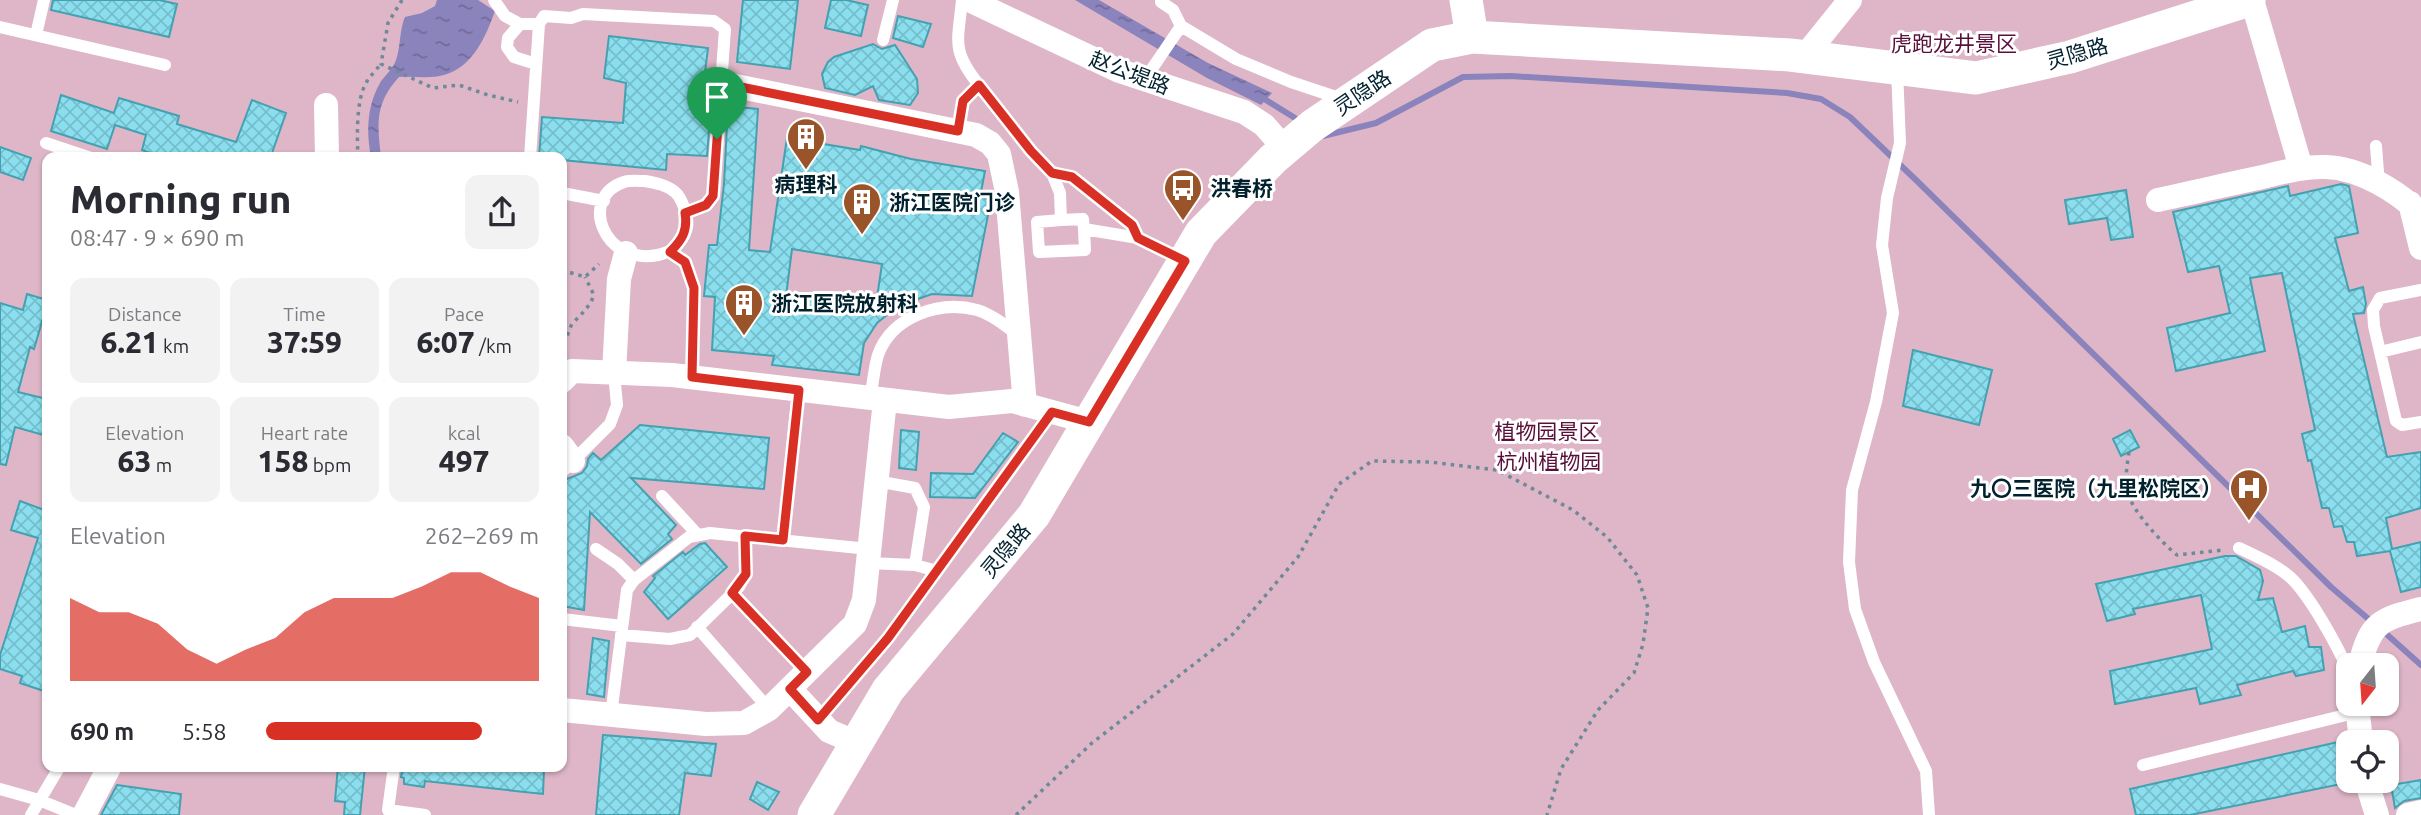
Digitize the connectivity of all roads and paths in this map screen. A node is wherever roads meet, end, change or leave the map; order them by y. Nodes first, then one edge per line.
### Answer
1 (44, 0) edge
2 (402, 0) edge
3 (494, 0) edge
4 (893, 0) edge
5 (962, 0) edge
6 (969, 0) edge
7 (1466, 0) edge
8 (1850, 0) edge
9 (2251, 0) edge
10 (1158, 1) edge
11 (520, 23) junction
12 (539, 24) junction
13 (0, 27) edge
14 (1178, 32) junction
15 (36, 36) junction
16 (1472, 37) junction
17 (883, 40) dead end
18 (1804, 57) junction
19 (381, 64) junction
20 (536, 64) junction
21 (165, 65) dead end
22 (1897, 68) junction
23 (1152, 69) junction
24 (721, 83) junction
25 (979, 85) junction
26 (1349, 101) junction
27 (534, 104) junction
28 (326, 105) dead end
29 (958, 131) junction
30 (46, 143) dead end
31 (2376, 146) dead end
32 (1285, 149) junction
33 (73, 152) edge
34 (327, 152) edge
35 (358, 152) edge
36 (530, 152) edge
37 (2301, 168) junction
38 (1052, 173) junction
39 (2379, 185) junction
40 (567, 194) edge
41 (2158, 200) dead end
42 (604, 201) junction
43 (2415, 208) edge
44 (685, 213) junction
45 (1060, 220) junction
46 (1084, 229) junction
47 (1138, 238) junction
48 (2421, 248) edge
49 (621, 250) junction
50 (670, 252) junction
51 (1185, 261) junction
52 (567, 271) edge
53 (586, 277) junction
54 (2421, 290) edge
55 (1019, 336) junction
56 (567, 338) edge
57 (2421, 342) edge
58 (2380, 352) junction
59 (614, 373) junction
60 (567, 376) edge
61 (692, 377) junction
62 (799, 390) junction
63 (878, 399) junction
64 (1025, 405) junction
65 (1052, 412) junction
66 (1089, 422) junction
67 (2421, 422) edge
68 (2129, 452) dead end
69 (567, 459) edge
70 (876, 481) junction
71 (662, 496) dead end
72 (698, 535) junction
73 (745, 536) junction
74 (783, 540) junction
75 (2239, 548) joint
76 (596, 549) dead end
77 (868, 556) junction
78 (915, 565) junction
79 (937, 571) junction
80 (634, 580) junction
81 (732, 593) junction
82 (2421, 609) edge
83 (567, 620) edge
84 (697, 627) junction
85 (622, 630) junction
86 (2341, 653) edge
87 (2363, 653) edge
88 (798, 680) junction
89 (769, 709) junction
90 (567, 711) edge
91 (2336, 714) edge
92 (611, 715) junction
93 (818, 720) junction
94 (857, 743) junction
95 (2143, 765) dead end
96 (56, 772) edge
97 (107, 772) edge
98 (393, 772) edge
99 (0, 789) edge
100 (2370, 793) edge
101 (39, 800) junction
102 (2421, 813) edge
103 (31, 815) edge
104 (76, 815) edge
105 (84, 815) edge
106 (425, 815) edge
107 (814, 815) edge
108 (1016, 815) edge
109 (1547, 815) edge
110 (1929, 815) edge
111 (2377, 815) edge
112 (2408, 815) edge

1 - 15 lane
2 - 19 path
3 - 11 lane
4 - 17 lane
5 - 25 lane
6 - 23 street, 赵公堤路
7 - 16 main road
8 - 18 street
9 - 22 main road, 灵隐路
9 - 37 street
10 - 14 lane
11 - 12 lane
11 - 20 lane
12 - 20 lane
12 - 24 lane
13 - 15 lane
14 - 23 lane
14 - 26 lane
15 - 21 lane
16 - 18 main road, 灵隐路
16 - 26 main road, 灵隐路
18 - 22 main road, 灵隐路
19 - 27 path
19 - 35 path
20 - 27 lane
22 - 110 lane
23 - 32 street, 赵公堤路
24 - 29 street
24 - 44 lane
25 - 29 lane
25 - 38 lane
26 - 32 main road, 灵隐路
27 - 36 lane
28 - 34 street
29 - 55 street
30 - 33 lane
31 - 39 lane
32 - 51 main road, 灵隐路
37 - 39 street
37 - 41 street
38 - 45 lane
38 - 47 path
39 - 43 street
40 - 42 lane
42 - 44 lane
42 - 49 lane
43 - 48 street
44 - 50 lane
45 - 46 lane
45 - 46 lane
46 - 47 lane
47 - 51 lane
49 - 50 lane
49 - 53 path
49 - 59 street
50 - 61 lane
51 - 66 main road, 灵隐路
52 - 53 path
53 - 56 path
54 - 58 lane
55 - 63 lane
55 - 64 street
57 - 58 lane
58 - 67 lane
59 - 60 street
59 - 61 street
59 - 69 lane
61 - 62 street
62 - 63 street
62 - 74 lane
63 - 64 street
63 - 70 street
64 - 65 street
65 - 66 street
65 - 79 lane
66 - 94 main road, 灵隐路
68 - 75 path
70 - 77 street
70 - 78 lane
71 - 72 lane
72 - 73 lane
72 - 80 lane
73 - 74 lane
73 - 81 lane
74 - 77 lane
75 - 86 lane
76 - 80 lane
77 - 78 lane
77 - 88 street
78 - 79 lane
79 - 93 lane
80 - 85 lane
81 - 84 lane
81 - 88 lane
82 - 87 street
83 - 85 lane
84 - 85 lane
84 - 89 lane
85 - 92 lane
88 - 89 street
88 - 93 street
89 - 92 street
90 - 92 street
91 - 95 lane
93 - 94 street
94 - 107 main road, 灵隐路
96 - 101 lane
97 - 105 street
98 - 106 lane
99 - 101 lane
100 - 111 street
101 - 103 lane
101 - 104 lane
102 - 112 street
108 - 109 path

